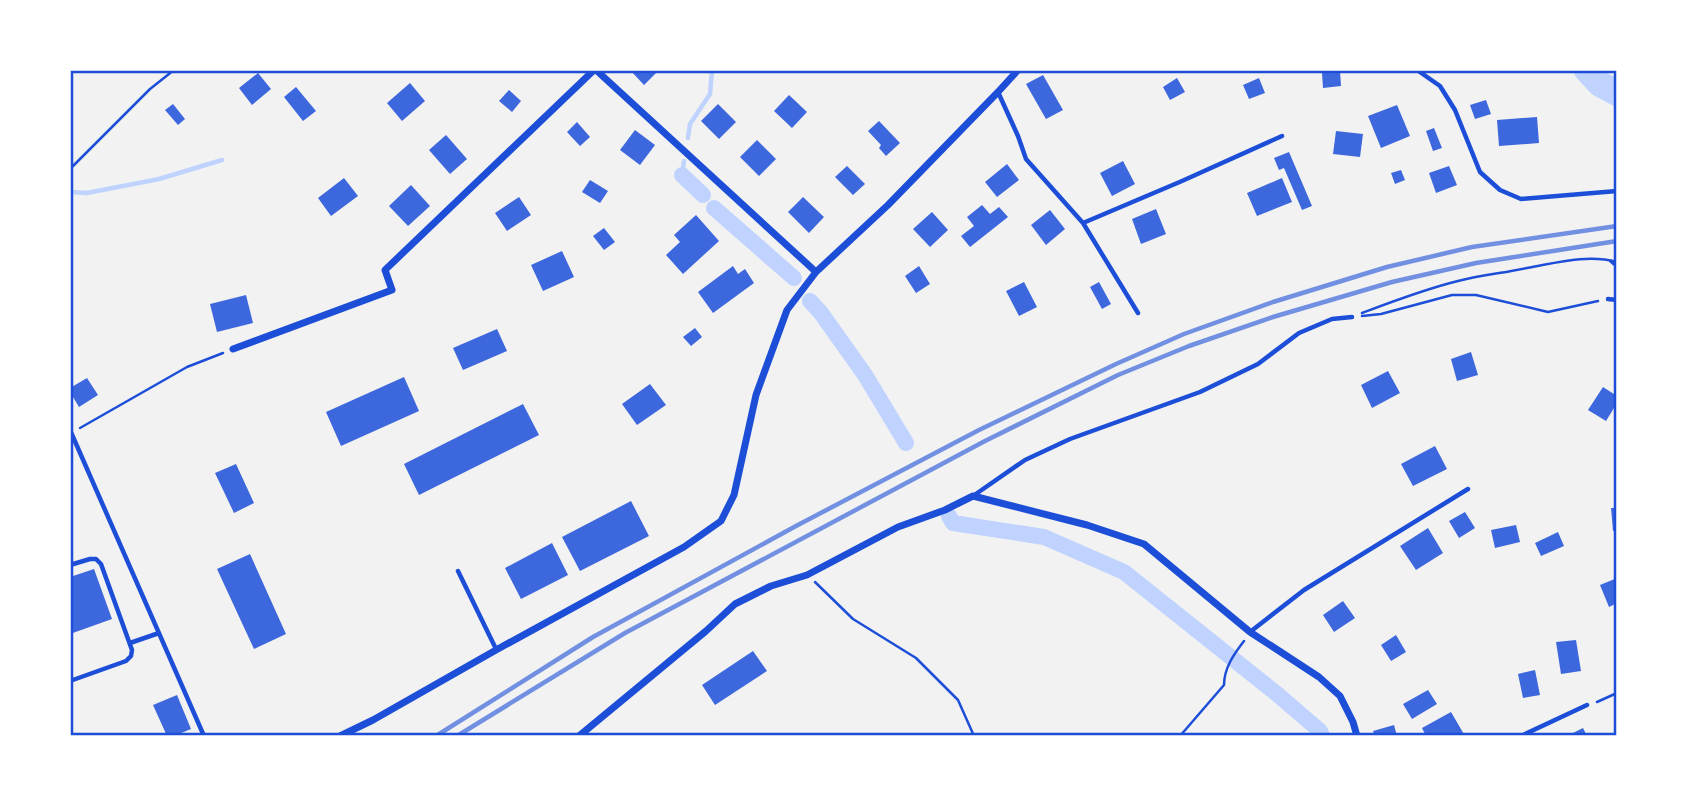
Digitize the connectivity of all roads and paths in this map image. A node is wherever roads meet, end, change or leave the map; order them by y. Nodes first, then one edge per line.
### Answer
1 (174, 70) edge
2 (595, 70) edge
3 (1018, 70) edge
4 (1417, 70) edge
5 (998, 92) junction
6 (1282, 136) dead end
7 (70, 169) edge
8 (1617, 191) edge
9 (1083, 223) junction
10 (1617, 264) edge
11 (816, 272) junction
12 (1608, 299) joint
13 (1617, 300) edge
14 (1139, 313) dead end
15 (1352, 317) junction
16 (233, 349) joint
17 (70, 432) edge
18 (1468, 489) dead end
19 (973, 496) junction
20 (70, 565) edge
21 (458, 571) dead end
22 (807, 575) junction
23 (1250, 632) junction
24 (159, 633) junction
25 (130, 643) junction
26 (496, 650) junction
27 (70, 681) edge
28 (1617, 693) edge
29 (1587, 705) joint
30 (204, 736) edge
31 (340, 736) edge
32 (579, 736) edge
33 (974, 736) edge
34 (1180, 736) edge
35 (1357, 736) edge
36 (1521, 736) edge

1 - 7 path
2 - 11 street
2 - 16 street
3 - 5 street
4 - 8 lane
5 - 9 lane
5 - 11 street
6 - 9 lane
9 - 14 lane
10 - 15 path
11 - 26 street
12 - 13 lane
12 - 15 path
15 - 19 lane
16 - 17 path
17 - 24 lane
18 - 23 lane
19 - 22 street
19 - 23 street
20 - 25 lane
21 - 26 lane
22 - 32 street
22 - 33 path
23 - 34 path
23 - 35 street
24 - 25 lane
24 - 30 lane
25 - 27 lane
26 - 31 street
28 - 29 path
29 - 36 lane

